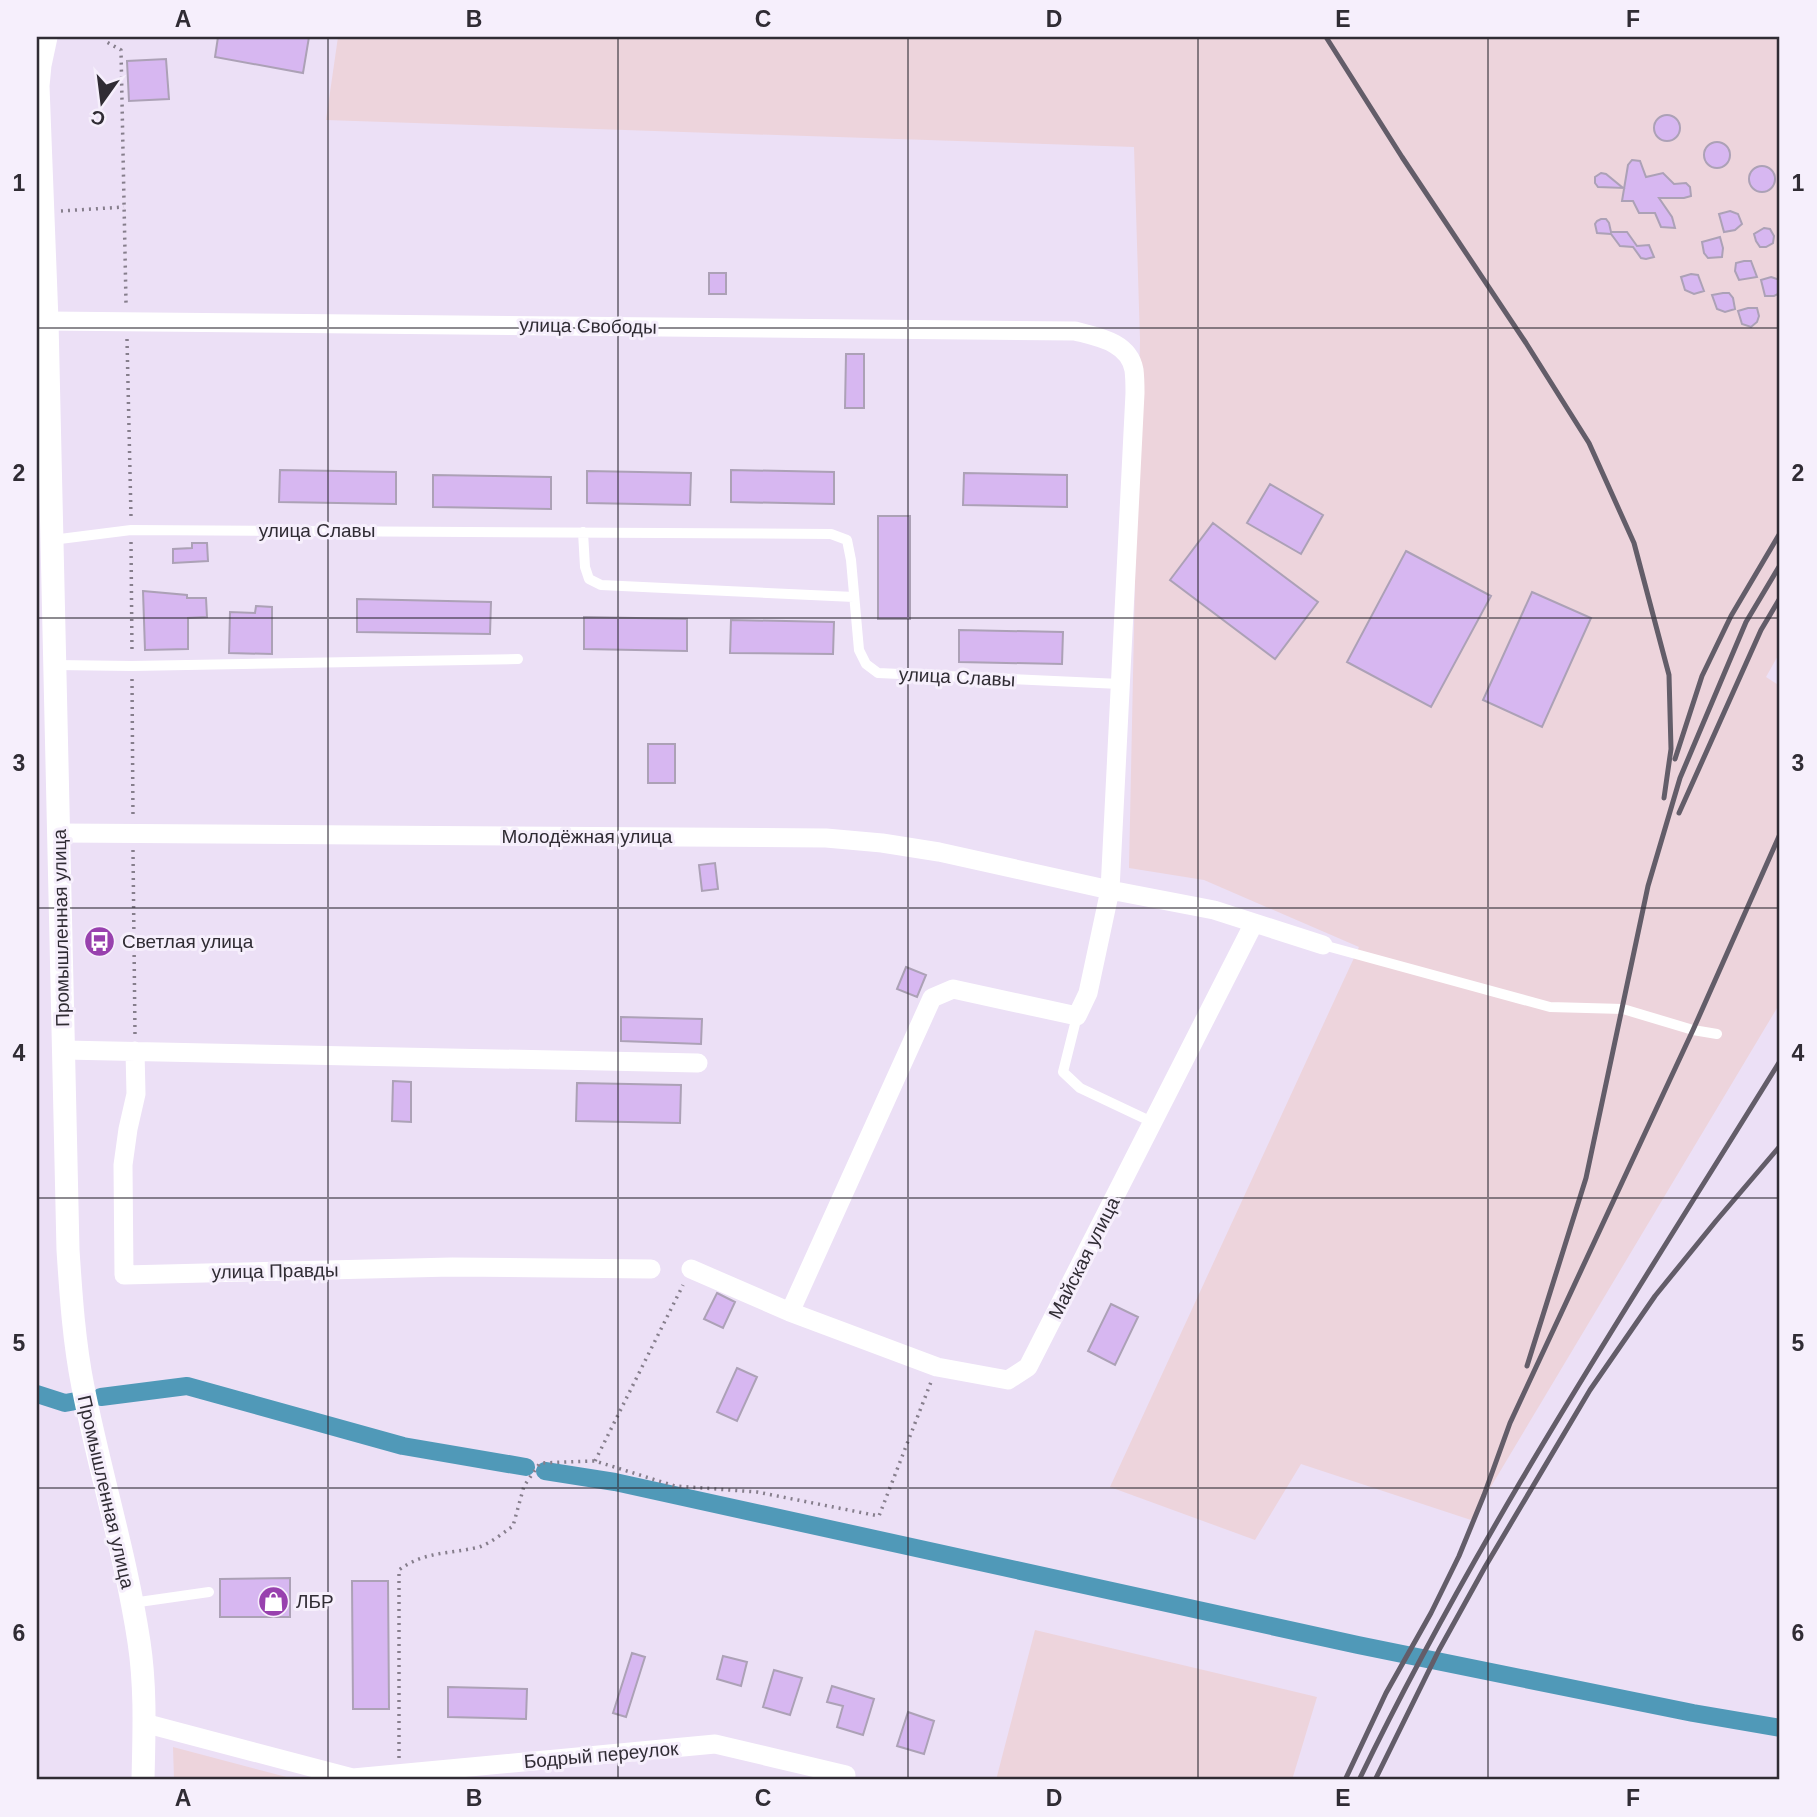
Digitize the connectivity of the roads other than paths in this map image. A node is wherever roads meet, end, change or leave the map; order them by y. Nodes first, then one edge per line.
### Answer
1 (46, 37) edge
2 (47, 321) junction
3 (583, 531) junction
4 (52, 540) junction
5 (854, 597) junction
6 (518, 659) dead end
7 (55, 665) junction
8 (1120, 684) junction
9 (59, 833) junction
10 (1110, 890) junction
11 (1254, 923) junction
12 (1323, 945) joint
13 (1077, 1016) junction
14 (1717, 1034) dead end
15 (64, 1050) junction
16 (135, 1051) junction
17 (698, 1063) dead end
18 (1153, 1122) junction
19 (651, 1269) dead end
20 (691, 1269) road end
21 (790, 1312) junction
22 (209, 1592) dead end
23 (131, 1603) junction
24 (144, 1723) junction
25 (846, 1775) dead end
26 (357, 1779) edge
27 (143, 1780) edge

1 - 2 street, Промышленная улица
2 - 4 street, Промышленная улица
2 - 8 street, улица Свободы
3 - 4 lane, улица Славы
3 - 5 lane
3 - 5 lane, улица Славы
4 - 7 street, Промышленная улица
5 - 8 lane, улица Славы
6 - 7 lane
7 - 9 street, Промышленная улица
8 - 10 street
9 - 10 street, Молодёжная улица
9 - 15 street, Промышленная улица
10 - 11 street, Молодёжная улица
10 - 13 street
11 - 12 street, Молодёжная улица
11 - 18 street, Майская улица
12 - 14 lane
13 - 18 lane
13 - 21 street
15 - 16 street
15 - 23 street, Промышленная улица
16 - 17 street
16 - 19 street, улица Правды
18 - 21 street, Майская улица
20 - 21 street, Майская улица
22 - 23 lane
23 - 24 street, Промышленная улица
24 - 26 street
24 - 27 street, Промышленная улица
25 - 26 street, Бодрый переулок

